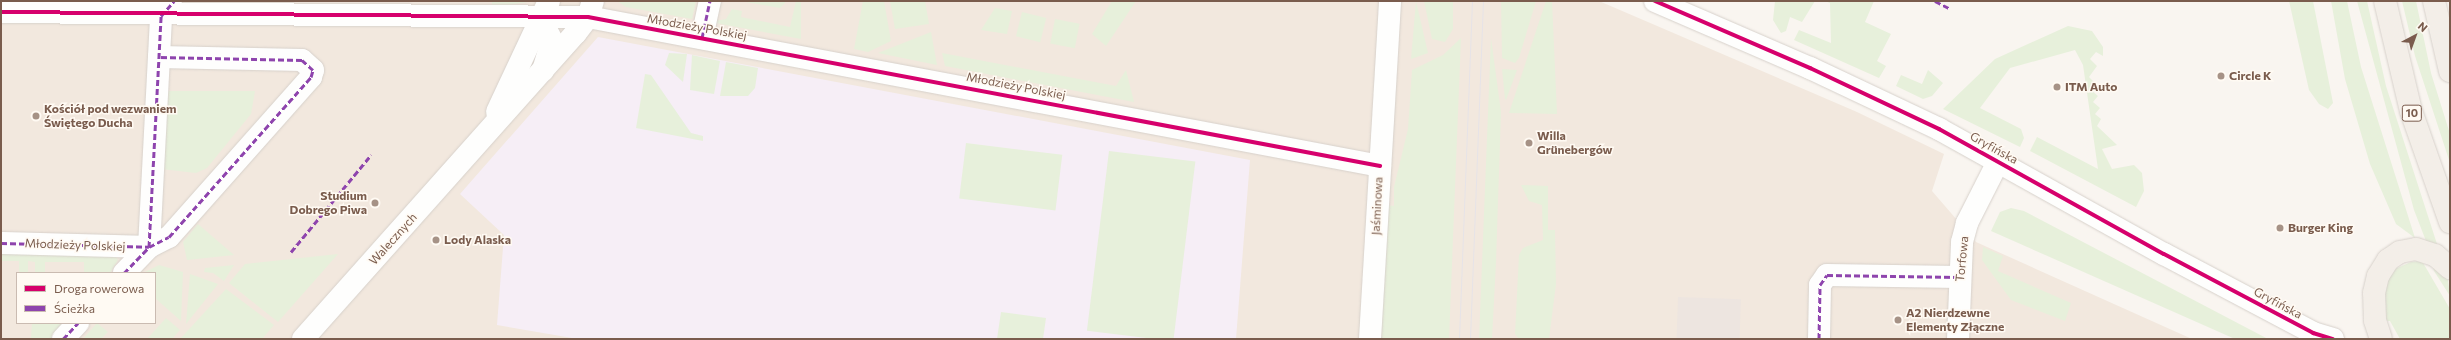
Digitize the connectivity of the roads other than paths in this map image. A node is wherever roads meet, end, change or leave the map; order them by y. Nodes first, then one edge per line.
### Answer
1 (573, 1) edge
2 (710, 1) edge
3 (1390, 1) edge
4 (1655, 1) edge
5 (2384, 1) edge
6 (2434, 1) edge
7 (168, 9) edge
8 (590, 9) edge
9 (545, 10) edge
10 (1, 12) edge
11 (702, 38) junction
12 (159, 57) junction
13 (543, 71) junction
14 (2450, 71) edge
15 (482, 138) junction
16 (1998, 162) junction
17 (1380, 166) junction
18 (2450, 222) edge
19 (1, 243) edge
20 (148, 247) junction
21 (2450, 268) edge
22 (125, 272) edge
23 (1959, 277) junction
24 (77, 324) edge
25 (2322, 337) edge
26 (63, 339) edge
27 (303, 339) edge
28 (1370, 339) edge
29 (1819, 339) edge
30 (1958, 339) edge
31 (2381, 339) edge

1 - 8 street
2 - 11 street
3 - 17 street, Jaśminowa
4 - 16 street, Gryfińska
5 - 18 main road, 10
6 - 14 main road
7 - 9 street, Młodzieży Polskiej
7 - 10 street, Młodzieży Polskiej
7 - 12 street
8 - 9 street, Młodzieży Polskiej
8 - 11 street, Młodzieży Polskiej
8 - 13 street, Walecznych
9 - 13 street, Walecznych
9 - 15 street, Walecznych
11 - 17 street, Młodzieży Polskiej
12 - 20 street
12 - 20 street
13 - 15 street, Walecznych
15 - 27 street, Walecznych
16 - 23 street, Torfowa
16 - 25 street, Gryfińska
17 - 28 street, Jaśminowa
19 - 20 street, Młodzieży Polskiej
20 - 22 street
21 - 31 main road
23 - 29 street
23 - 30 street, Torfowa
24 - 26 street

